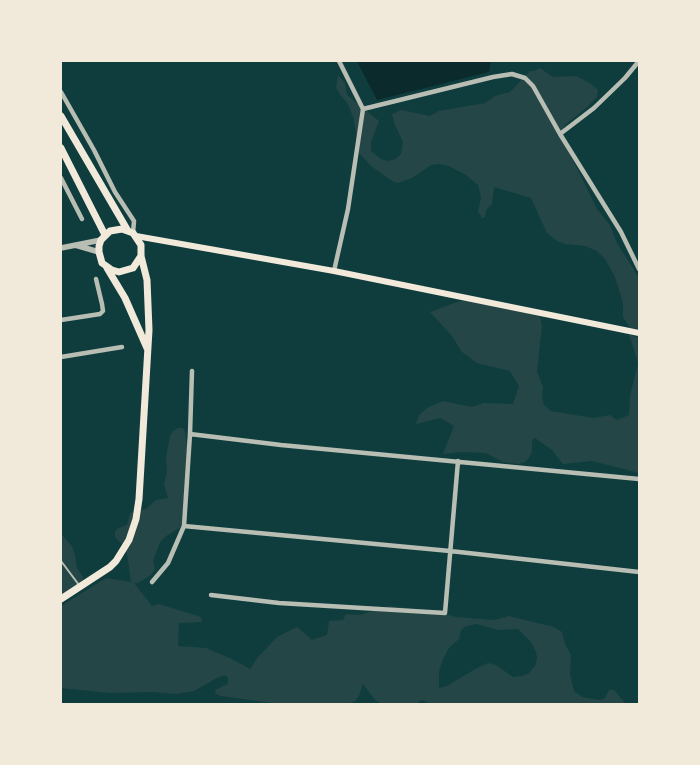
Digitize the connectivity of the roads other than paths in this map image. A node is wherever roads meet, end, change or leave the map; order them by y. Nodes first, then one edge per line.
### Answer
1 (339, 61) edge
2 (639, 61) edge
3 (61, 92) edge
4 (363, 109) junction
5 (61, 116) edge
6 (560, 134) junction
7 (61, 148) edge
8 (61, 178) edge
9 (82, 219) dead end
10 (132, 233) junction
11 (103, 237) junction
12 (156, 239) junction
13 (75, 245) junction
14 (141, 246) junction
15 (61, 248) edge
16 (98, 252) junction
17 (141, 256) junction
18 (106, 267) junction
19 (639, 269) edge
20 (334, 271) junction
21 (96, 279) dead end
22 (61, 320) edge
23 (639, 333) edge
24 (122, 347) dead end
25 (148, 350) junction
26 (61, 357) edge
27 (192, 371) dead end
28 (190, 434) junction
29 (458, 461) junction
30 (639, 480) edge
31 (184, 526) junction
32 (450, 551) junction
33 (61, 561) edge
34 (639, 572) edge
35 (152, 582) dead end
36 (80, 586) junction
37 (211, 595) dead end
38 (61, 599) edge

1 - 4 street
2 - 6 street
3 - 10 street
4 - 6 street
4 - 20 street
5 - 10 main road
6 - 19 street
7 - 11 main road
8 - 9 street
10 - 11 main road
10 - 12 main road
10 - 14 main road
11 - 13 street
11 - 16 main road
12 - 14 main road
12 - 20 main road
13 - 15 street
13 - 16 street
14 - 17 main road
16 - 18 main road
17 - 18 main road
17 - 25 main road
18 - 25 main road
20 - 23 main road
21 - 22 street
24 - 26 street
25 - 36 main road
27 - 28 street
28 - 29 street
28 - 31 street
29 - 30 street
29 - 32 street
31 - 32 street
31 - 35 street
32 - 34 street
32 - 37 street
33 - 36 lane
36 - 38 main road

